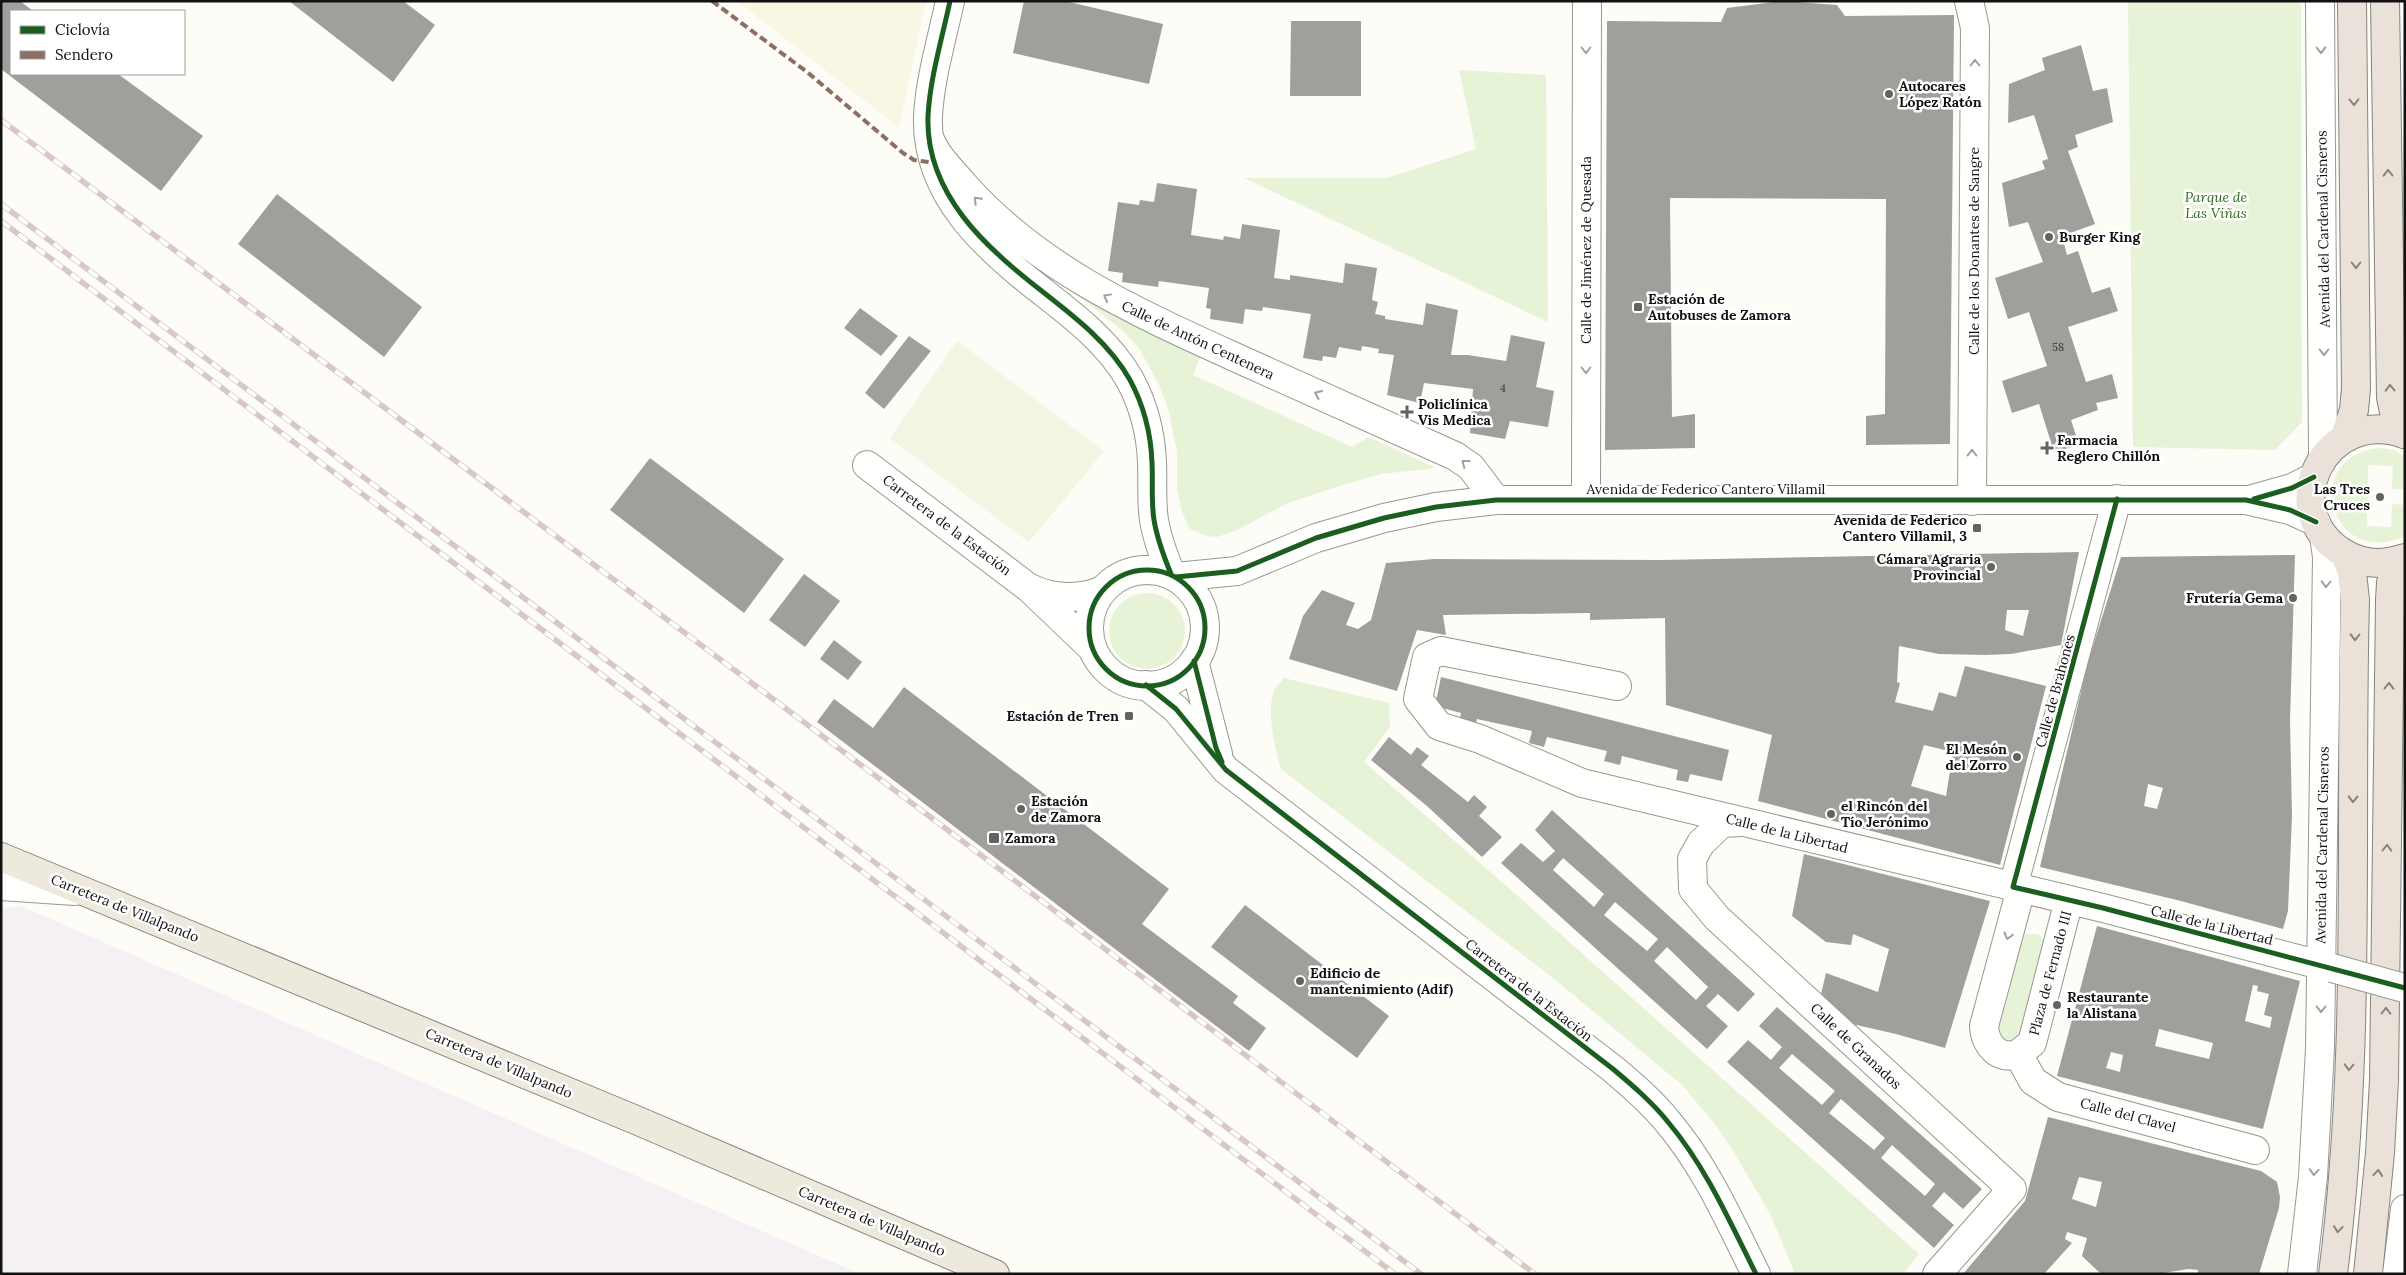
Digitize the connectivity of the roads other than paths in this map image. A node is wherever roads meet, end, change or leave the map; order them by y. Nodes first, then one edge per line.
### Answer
1 (950, 1) edge
2 (1587, 1) edge
3 (1969, 1) edge
4 (2320, 1) edge
5 (2352, 1) edge
6 (2385, 1) edge
7 (929, 137) junction
8 (2396, 213) edge
9 (2404, 434) edge
10 (2346, 437) junction
11 (867, 465) dead end
12 (2319, 467) junction
13 (1586, 499) junction
14 (2117, 499) junction
15 (1496, 500) junction
16 (2246, 500) junction
17 (1972, 502) junction
18 (1153, 510) junction
19 (2320, 529) junction
20 (2346, 554) junction
21 (2401, 559) edge
22 (1133, 571) junction
23 (1237, 571) junction
24 (1174, 575) junction
25 (1026, 586) junction
26 (1103, 590) junction
27 (1204, 621) junction
28 (1092, 648) junction
29 (1194, 661) junction
30 (1146, 685) junction
31 (1617, 686) dead end
32 (1232, 775) junction
33 (1741, 822) junction
34 (1, 857) edge
35 (1, 886) edge
36 (2017, 888) junction
37 (91, 894) junction
38 (2069, 900) junction
39 (2326, 966) junction
40 (2405, 988) edge
41 (2018, 1054) junction
42 (2255, 1150) dead end
43 (2405, 1209) edge
44 (995, 1274) edge
45 (1756, 1274) edge
46 (1937, 1274) edge
47 (2302, 1274) edge
48 (2333, 1274) edge
49 (2368, 1274) edge
50 (2397, 1274) edge

1 - 7 street, Calle de Antón Centenera
2 -> 13 street, Calle de Jiménez de Quesada
17 -> 3 street, Calle de los Donantes de Sangre
4 -> 12 street, Avenida del Cardenal Cisneros
5 -> 10 highway
8 -> 6 highway
15 -> 7 street, Calle de Antón Centenera
7 - 18 street, Calle de Antón Centenera
9 -> 8 highway
9 - 10 highway
10 - 12 highway
11 - 25 street, Carretera de la Estación
12 - 16 street, Avenida de Federico Cantero Villamil
12 - 19 highway, Avenida del Cardenal Cisneros
13 - 15 street, Avenida de Federico Cantero Villamil
13 - 17 street, Avenida de Federico Cantero Villamil
14 - 16 street, Avenida de Federico Cantero Villamil
14 - 17 street, Avenida de Federico Cantero Villamil
14 - 36 street, Calle de Brahones
15 - 23 street, Avenida de Federico Cantero Villamil
16 - 19 street, Avenida de Federico Cantero Villamil
18 - 22 street, Calle de Antón Centenera
18 - 24 street, Calle de Antón Centenera
19 - 20 highway
19 -> 39 street, Avenida del Cardenal Cisneros
20 - 21 highway
20 -> 48 highway
49 -> 21 highway
22 - 24 street
22 - 26 street
23 - 24 street, Avenida de Federico Cantero Villamil
23 - 27 street, Avenida de Federico Cantero Villamil
24 - 27 street
25 - 26 street, Carretera de la Estación
25 - 28 street, Carretera de la Estación
26 - 28 street
27 - 29 street
28 - 30 street
29 - 30 street
29 - 32 street, Carretera de la Estación
30 - 32 street, Carretera de la Estación
31 - 33 street, Calle de la Libertad
32 - 45 street, Carretera de la Estación
33 - 36 street, Calle de la Libertad
33 - 46 street, Calle de Granados
34 - 37 main road, Carretera de Villalpando
35 - 37 street
36 - 38 street, Calle de la Libertad
36 -> 41 street
37 - 44 main road, Carretera de Villalpando
38 - 39 street, Calle de la Libertad
38 - 41 street, Plaza de Fernado III
39 - 40 street, Calle de la Libertad, bridge
39 -> 47 street, Avenida del Cardenal Cisneros
41 - 42 street, Calle del Clavel
43 - 50 street

